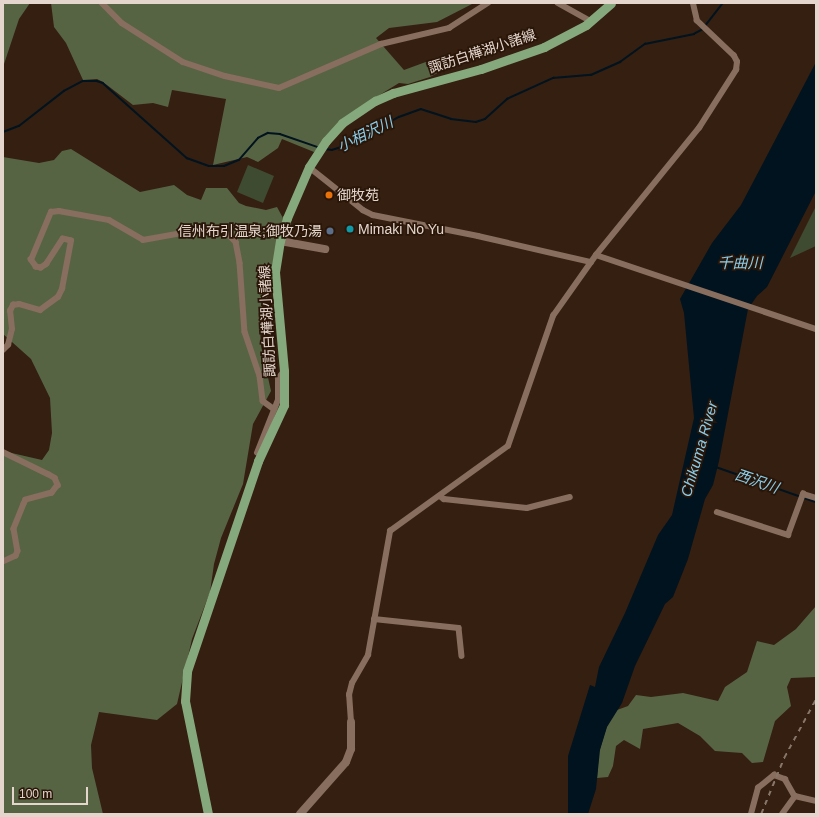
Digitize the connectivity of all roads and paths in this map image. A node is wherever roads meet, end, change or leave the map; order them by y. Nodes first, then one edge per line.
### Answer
1 (102, 3) edge
2 (488, 3) edge
3 (558, 3) edge
4 (611, 3) edge
5 (693, 3) edge
6 (591, 21) junction
7 (309, 167) junction
8 (280, 241) junction
9 (325, 249) dead end
10 (596, 255) junction
11 (591, 262) junction
12 (816, 329) edge
13 (3, 350) edge
14 (284, 371) junction
15 (274, 409) junction
16 (3, 452) edge
17 (258, 461) junction
18 (440, 496) junction
19 (570, 497) dead end
20 (816, 498) edge
21 (718, 512) dead end
22 (3, 562) edge
23 (374, 619) junction
24 (462, 656) dead end
25 (351, 722) joint
26 (795, 796) junction
27 (816, 801) edge
28 (208, 814) edge
29 (300, 814) edge
30 (750, 814) edge
31 (782, 814) edge

1 - 2 street
3 - 6 street
4 - 6 main road, 諏訪白樺湖小諸線
5 - 10 street
6 - 7 main road, 諏訪白樺湖小諸線
7 - 8 main road, 諏訪白樺湖小諸線
7 - 11 street
8 - 9 street
8 - 14 main road, 諏訪白樺湖小諸線
10 - 11 street
10 - 12 street
11 - 18 street
13 - 15 street
14 - 15 street
14 - 17 main road, 諏訪白樺湖小諸線
15 - 17 street
16 - 22 street
17 - 28 main road, 諏訪白樺湖小諸線
18 - 19 street
18 - 23 street
20 - 21 street
23 - 24 street
23 - 25 street
25 - 29 street
26 - 27 street
26 - 30 street
26 - 31 street

